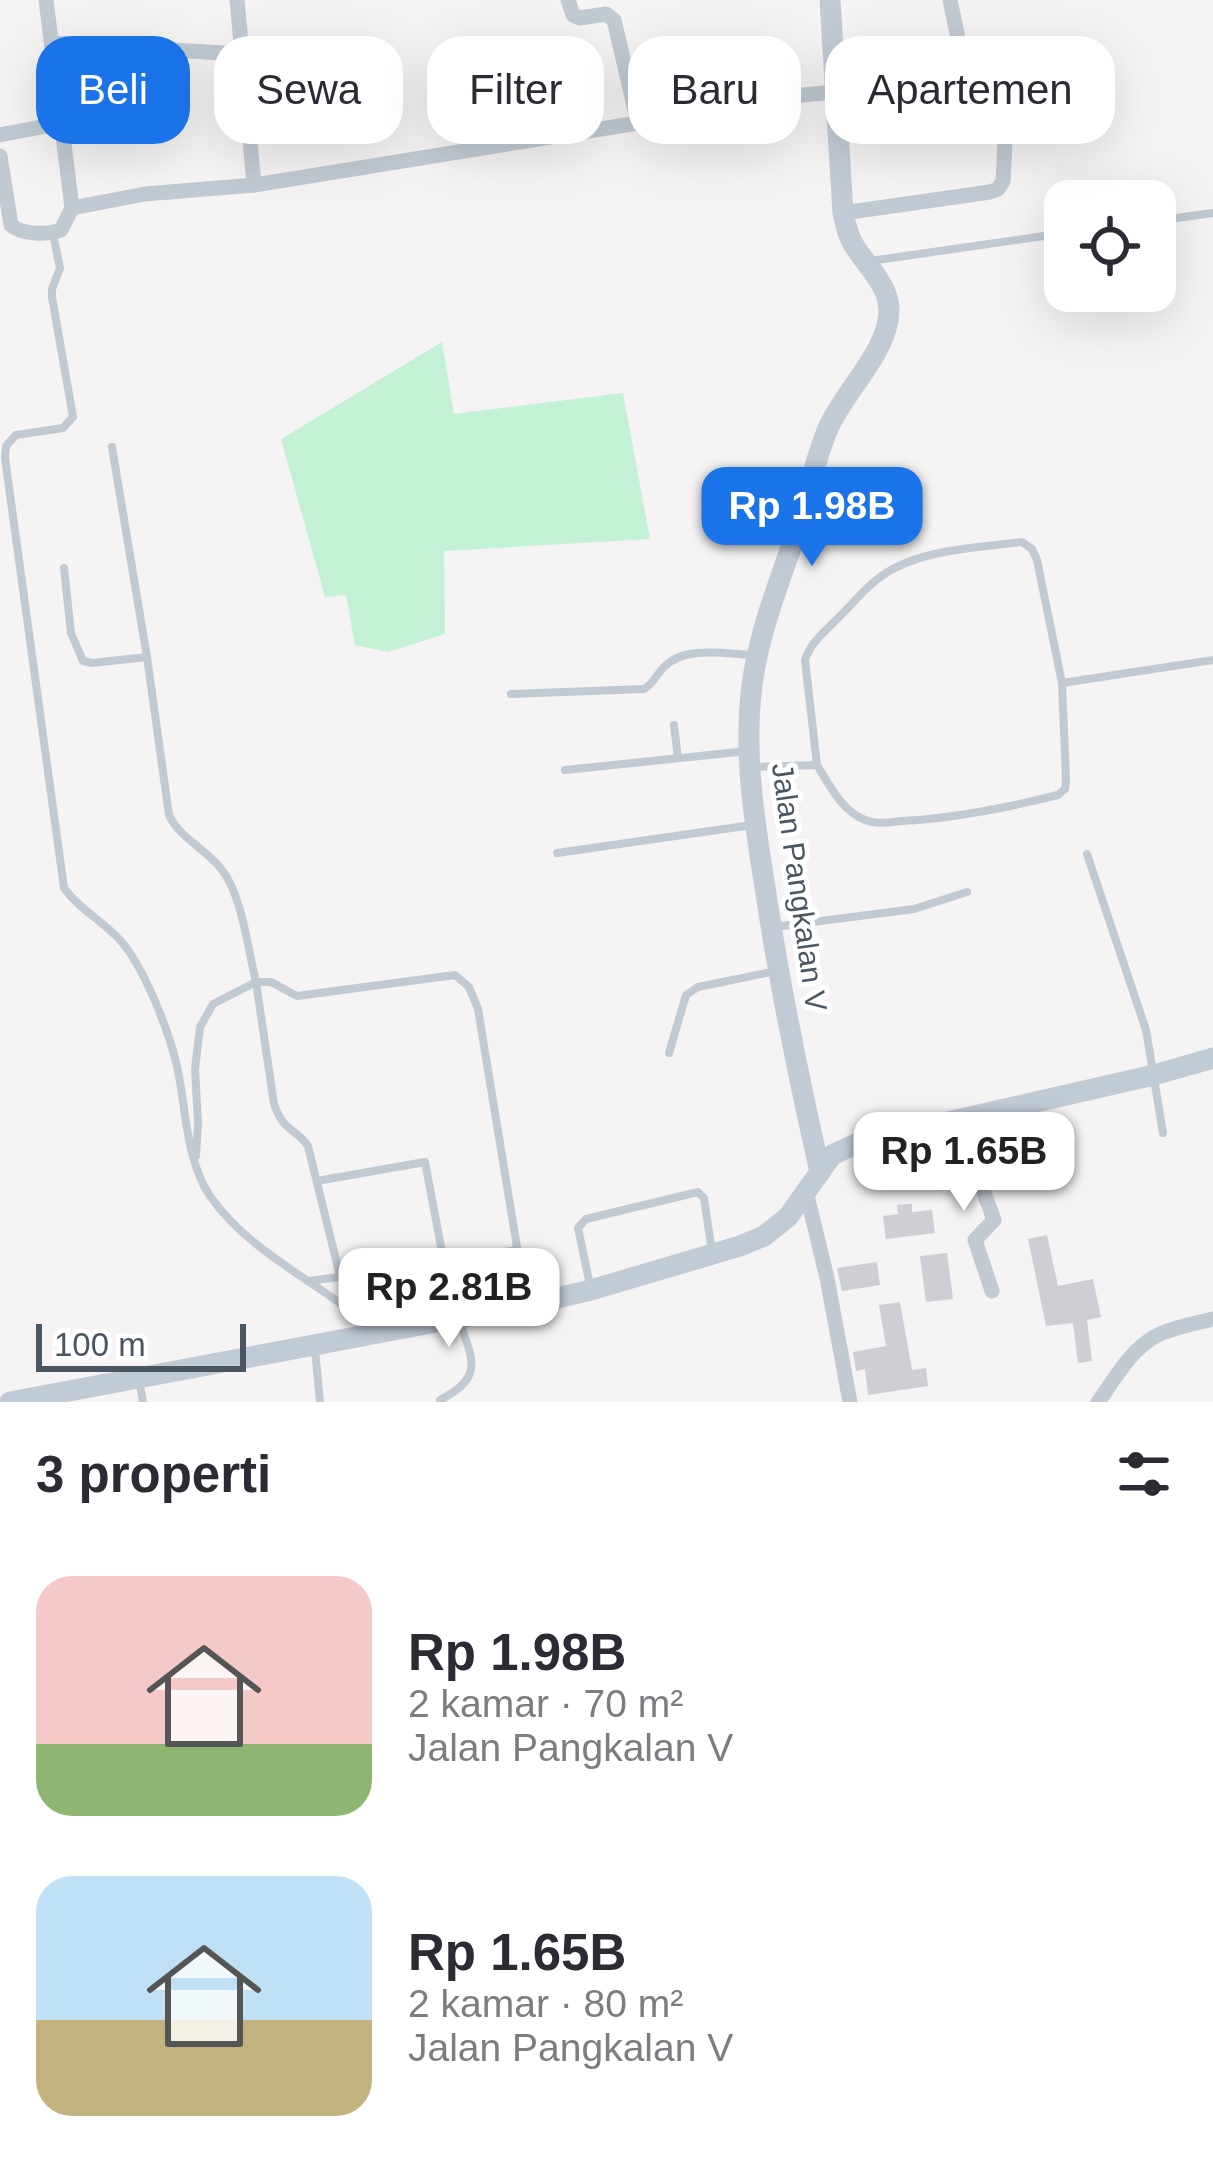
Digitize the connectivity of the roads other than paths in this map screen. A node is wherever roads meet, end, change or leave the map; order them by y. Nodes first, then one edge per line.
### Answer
1 (46, 0) edge
2 (237, 0) edge
3 (568, 0) edge
4 (830, 0) edge
5 (950, 0) edge
6 (51, 36) edge
7 (240, 36) edge
8 (832, 36) edge
9 (958, 36) edge
10 (628, 80) edge
11 (628, 125) edge
12 (36, 128) edge
13 (0, 135) edge
14 (64, 144) edge
15 (250, 144) edge
16 (838, 144) edge
17 (1005, 144) edge
18 (0, 156) edge
19 (254, 185) junction
20 (72, 208) junction
21 (844, 213) junction
22 (1213, 213) edge
23 (1176, 218) edge
24 (52, 233) junction
25 (7, 234) edge
26 (1044, 236) edge
27 (866, 261) junction
28 (112, 447) dead end
29 (64, 568) dead end
30 (757, 655) junction
31 (147, 657) junction
32 (1213, 660) edge
33 (1061, 683) junction
34 (511, 694) dead end
35 (674, 725) dead end
36 (678, 758) junction
37 (749, 759) junction
38 (817, 765) junction
39 (565, 770) dead end
40 (755, 825) junction
41 (557, 853) dead end
42 (1087, 854) dead end
43 (967, 892) dead end
44 (771, 927) junction
45 (777, 971) junction
46 (256, 982) junction
47 (669, 1052) dead end
48 (1213, 1058) edge
49 (1154, 1075) junction
50 (957, 1118) junction
51 (1162, 1133) dead end
52 (195, 1164) junction
53 (820, 1172) junction
54 (316, 1181) junction
55 (806, 1191) junction
56 (516, 1250) junction
57 (713, 1253) junction
58 (444, 1263) junction
59 (340, 1276) junction
60 (306, 1281) junction
61 (591, 1290) junction
62 (992, 1291) dead end
63 (526, 1305) junction
64 (1213, 1319) edge
65 (458, 1320) junction
66 (378, 1334) junction
67 (314, 1345) junction
68 (139, 1377) junction
69 (440, 1400) edge
70 (10, 1402) edge
71 (143, 1402) edge
72 (320, 1402) edge
73 (850, 1402) edge
74 (1098, 1402) edge

1 - 6 street
2 - 7 street
3 - 10 street
4 - 8 street, Jalan Pangkalan V
5 - 9 street
11 - 19 street
12 - 13 street
14 - 20 street
15 - 19 street
16 - 21 street, Jalan Pangkalan V
17 - 21 street
18 - 25 street
19 - 20 street
20 - 24 street
21 - 27 street, Jalan Pangkalan V
22 - 23 lane
24 - 25 street
24 - 52 lane
26 - 27 lane
27 - 30 street, Jalan Pangkalan V
28 - 31 lane
29 - 31 lane
30 - 34 lane
30 - 37 street, Jalan Pangkalan V
31 - 46 lane
32 - 33 lane
33 - 38 lane
33 - 38 lane
35 - 36 lane
36 - 37 lane
36 - 39 lane
37 - 38 lane
37 - 40 street, Jalan Pangkalan V
40 - 41 lane
40 - 44 street, Jalan Pangkalan V
42 - 49 lane
43 - 44 lane
44 - 45 street, Jalan Pangkalan V
45 - 47 lane
45 - 53 street, Jalan Pangkalan V
46 - 52 lane
46 - 54 lane
46 - 56 lane
48 - 49 street
49 - 50 street
49 - 51 lane
50 - 53 street
50 - 62 street
52 - 60 lane
53 - 55 street
54 - 58 lane
54 - 59 lane
55 - 57 street
55 - 73 street
56 - 58 lane
56 - 63 lane
57 - 61 street
57 - 61 lane
58 - 59 lane
59 - 60 lane
60 - 66 lane
61 - 63 street
63 - 65 street
64 - 74 street
65 - 66 street
65 - 69 lane
66 - 67 street
67 - 68 street
67 - 72 lane
68 - 70 street
68 - 71 lane

